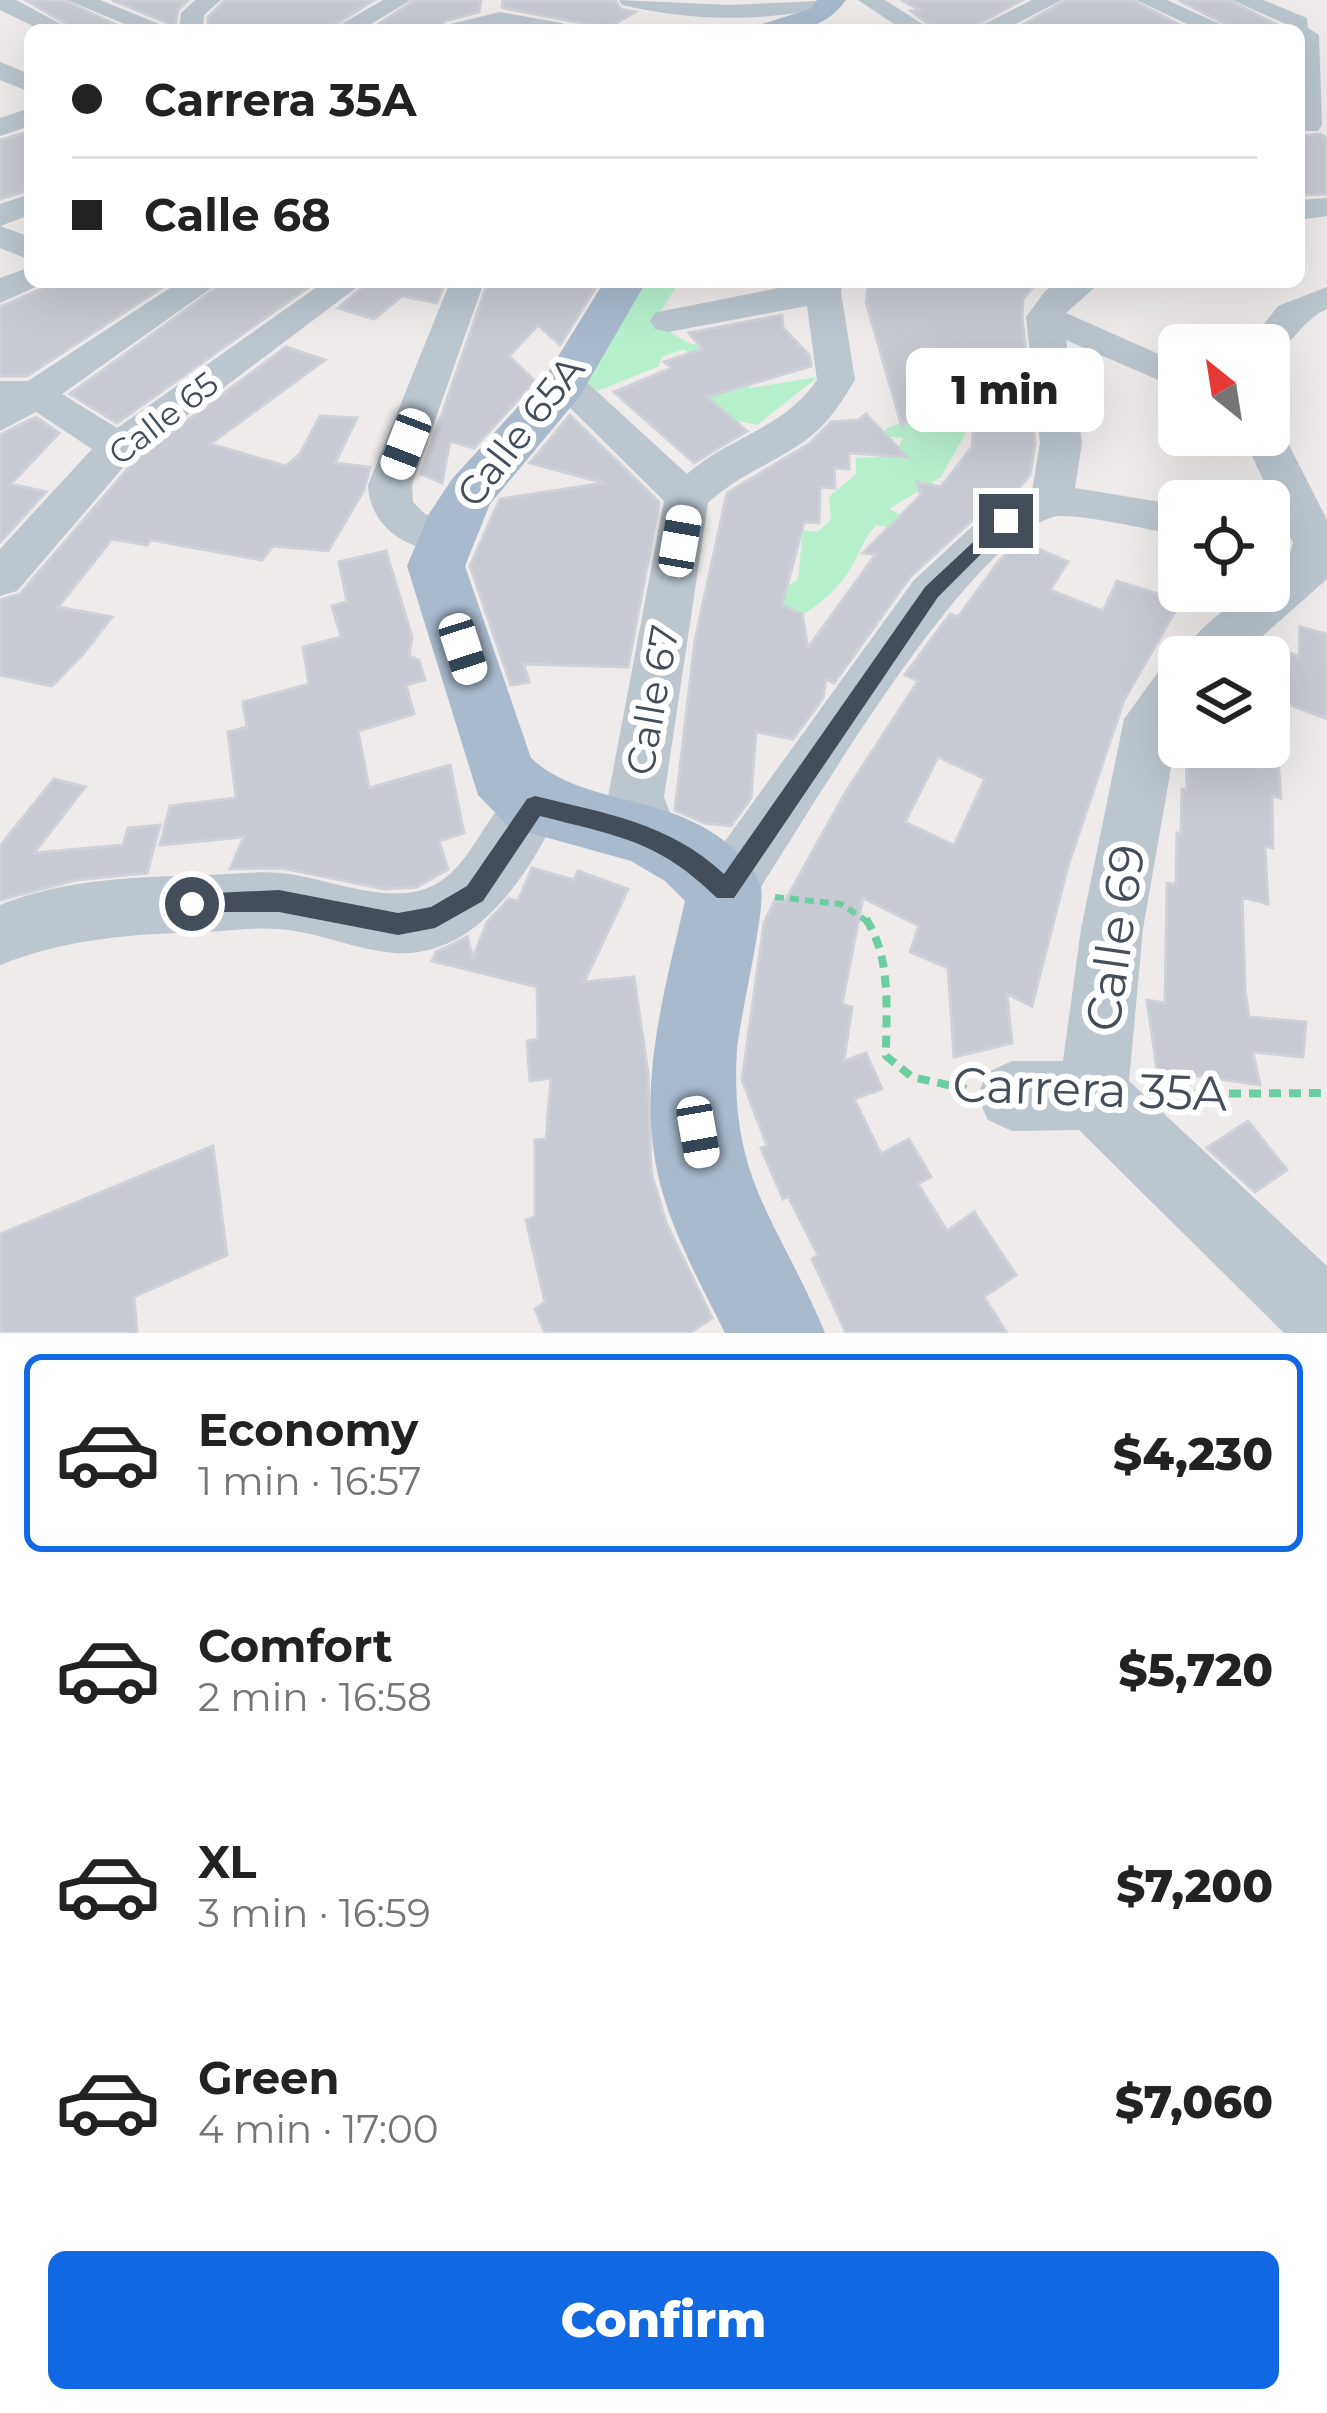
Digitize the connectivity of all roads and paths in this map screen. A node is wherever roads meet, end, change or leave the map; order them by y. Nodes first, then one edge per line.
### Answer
1 (78, 0) edge
2 (140, 0) edge
3 (400, 0) edge
4 (630, 0) edge
5 (671, 0) edge
6 (869, 0) edge
7 (1148, 0) edge
8 (1244, 0) edge
9 (0, 1) edge
10 (1043, 1) edge
11 (831, 11) edge
12 (198, 14) edge
13 (742, 14) junction
14 (48, 24) edge
15 (145, 24) edge
16 (354, 24) edge
17 (480, 24) edge
18 (528, 24) edge
19 (791, 24) edge
20 (910, 24) edge
21 (995, 24) edge
22 (1210, 24) edge
23 (1297, 24) edge
24 (1310, 30) edge
25 (1311, 126) edge
26 (193, 288) edge
27 (339, 288) edge
28 (465, 288) edge
29 (622, 288) edge
30 (820, 288) edge
31 (825, 288) edge
32 (1075, 288) edge
33 (1327, 298) edge
34 (1045, 316) junction
35 (668, 321) dead end
36 (1280, 324) edge
37 (1158, 367) edge
38 (566, 383) junction
39 (16, 393) edge
40 (0, 418) edge
41 (118, 446) junction
42 (1273, 456) edge
43 (687, 498) junction
44 (1052, 499) junction
45 (1158, 517) edge
46 (442, 536) junction
47 (1290, 539) edge
48 (1316, 543) junction
49 (0, 579) edge
50 (1231, 636) edge
51 (1158, 709) edge
52 (535, 805) junction
53 (649, 834) junction
54 (725, 890) junction
55 (0, 935) edge
56 (1327, 1094) edge
57 (1093, 1095) junction
58 (1012, 1096) joint
59 (1327, 1320) edge
60 (776, 1333) edge

1 - 15 street
2 - 12 street
3 - 16 street
4 - 13 street
5 - 13 street
6 - 20 street
7 - 22 street
8 - 23 street
9 - 14 street
10 - 21 street
11 - 13 street
11 - 19 main road
17 - 18 street
24 - 25 street
26 - 39 street
27 - 41 street, Calle 65
28 - 46 street
29 - 38 main road, Calle 65A
30 - 35 street
31 - 43 street
32 - 34 street
33 - 36 street
34 - 37 street
34 - 44 street
38 - 43 street
38 - 46 main road, Calle 65A
39 - 40 street
39 - 41 street
41 - 49 street, Calle 65
42 - 48 street
43 - 53 street, Calle 67
44 - 45 street
44 - 54 street
46 - 52 main road, Calle 65A
47 - 48 street
48 - 50 street
51 - 57 street, Calle 69
52 - 53 main road
52 - 55 street
53 - 54 main road
54 - 58 path, Carrera 35A
54 - 60 main road
56 - 57 path, Carrera 35A
57 - 58 street, Carrera 35A
57 - 59 street

